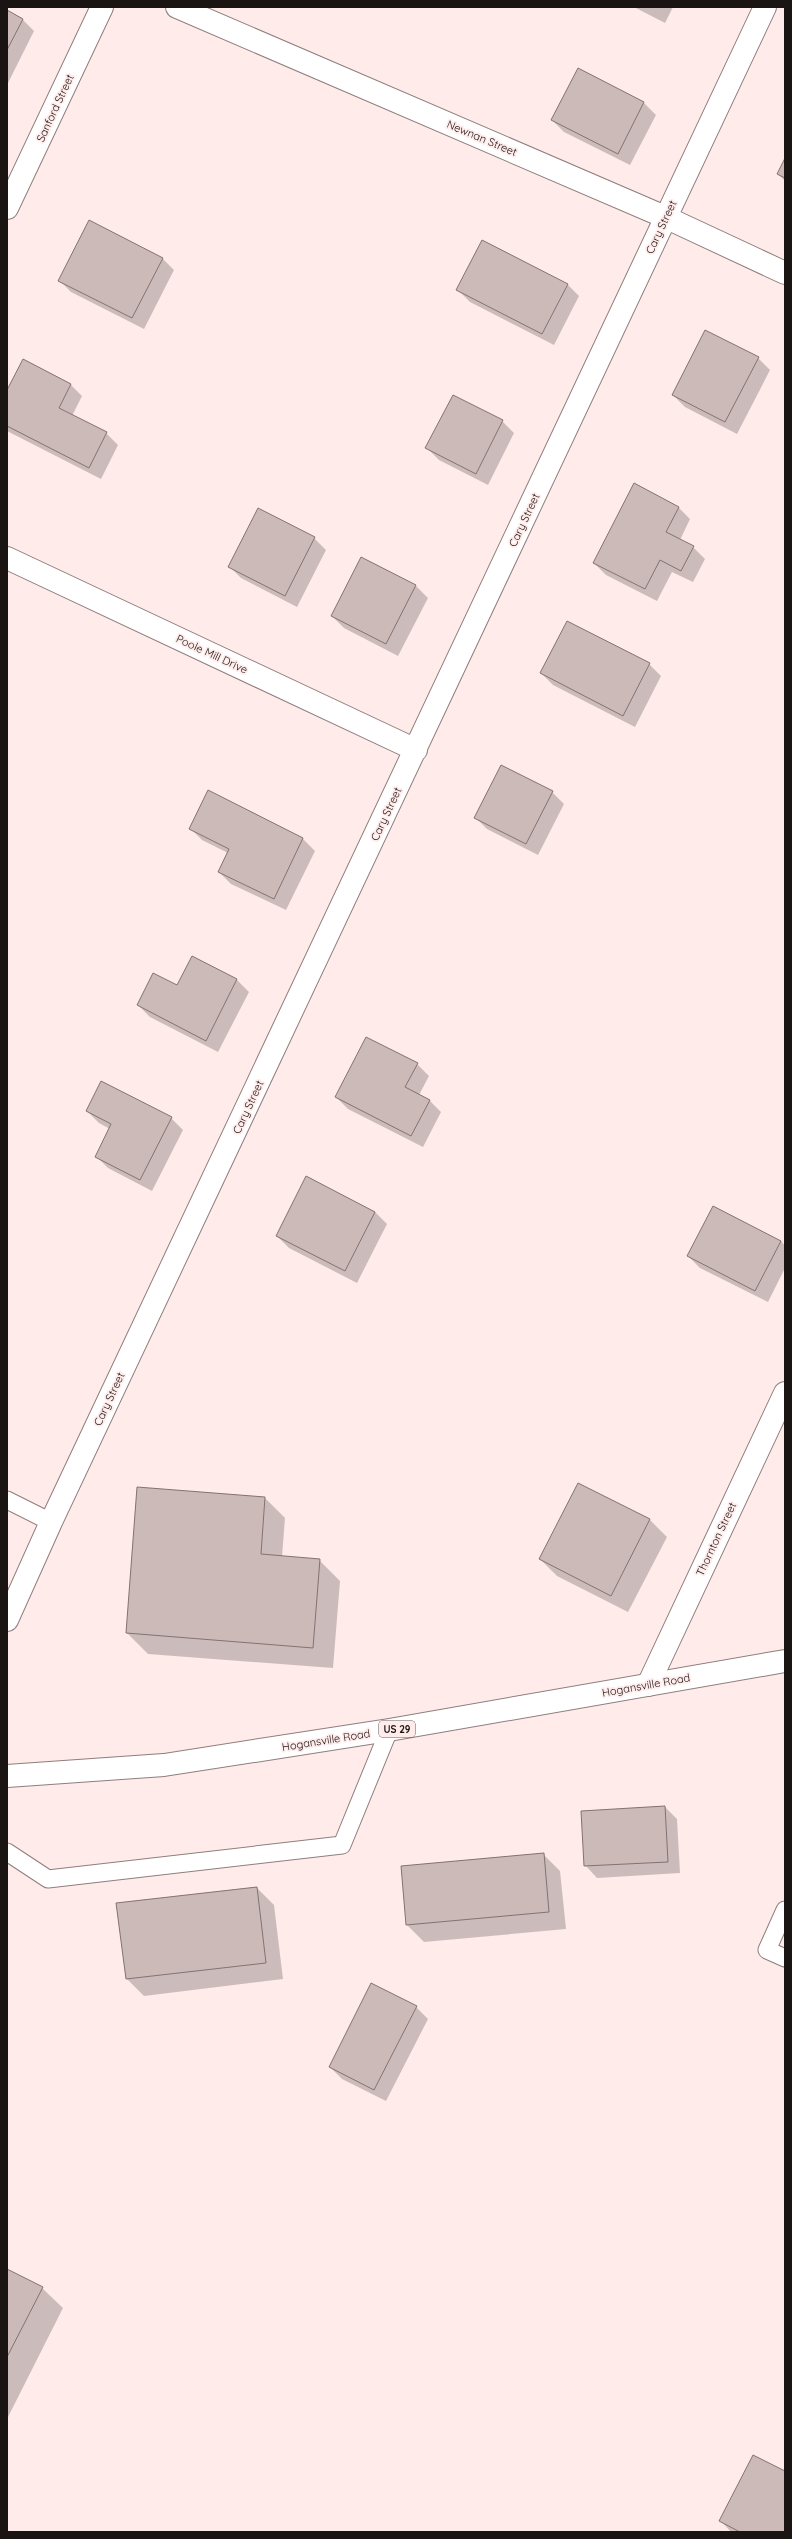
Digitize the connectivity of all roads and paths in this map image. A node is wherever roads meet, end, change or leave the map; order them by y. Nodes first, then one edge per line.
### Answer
1 (102, 7) edge
2 (177, 7) edge
3 (765, 7) edge
4 (7, 208) edge
5 (665, 217) junction
6 (785, 273) edge
7 (7, 558) edge
8 (416, 750) junction
9 (785, 1393) edge
10 (7, 1500) edge
11 (51, 1522) junction
12 (7, 1620) edge
13 (785, 1661) edge
14 (648, 1684) junction
15 (389, 1730) junction
16 (7, 1776) edge
17 (7, 1852) edge
18 (785, 1910) edge
19 (785, 1958) edge

1 - 4 street, Sanford Street
2 - 5 street, Newnan Street
3 - 5 street, Cary Street
5 - 6 street, Newnan Street
5 - 8 street, Cary Street
7 - 8 street, Poole Mill Drive
8 - 11 street, Cary Street
9 - 14 street, Thornton Street
10 - 11 lane
11 - 12 street, Cary Street
13 - 14 street, Hogansville Road / US 29
14 - 15 street, Hogansville Road / US 29
15 - 16 street, Hogansville Road / US 29
15 - 17 lane
18 - 19 lane

